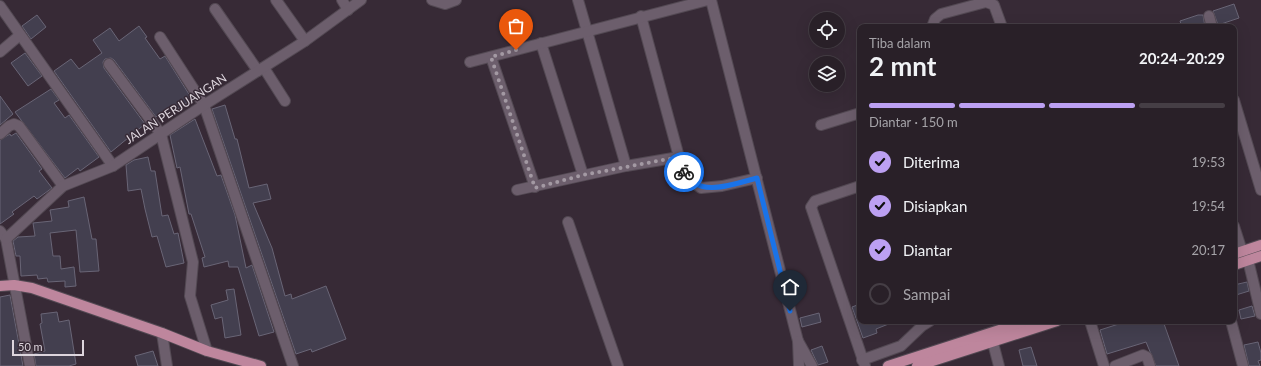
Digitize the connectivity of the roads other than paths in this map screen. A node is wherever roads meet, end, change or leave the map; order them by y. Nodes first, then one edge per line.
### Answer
1 (276, 0) edge
2 (342, 0) edge
3 (362, 0) edge
4 (432, 0) edge
5 (456, 0) edge
6 (578, 0) edge
7 (709, 0) edge
8 (0, 6) edge
9 (215, 9) dead end
10 (348, 10) junction
11 (641, 16) junction
12 (1209, 16) dead end
13 (933, 24) edge
14 (1001, 24) edge
15 (1211, 24) edge
16 (588, 31) junction
17 (20, 35) junction
18 (160, 37) dead end
19 (305, 41) junction
20 (541, 43) junction
21 (0, 52) edge
22 (491, 57) junction
23 (470, 62) dead end
24 (108, 64) dead end
25 (261, 70) junction
26 (285, 101) dead end
27 (204, 105) junction
28 (1237, 110) edge
29 (857, 114) edge
30 (821, 125) dead end
31 (0, 134) edge
32 (161, 134) junction
33 (679, 157) junction
34 (113, 166) junction
35 (626, 166) junction
36 (583, 175) junction
37 (757, 178) junction
38 (63, 186) junction
39 (857, 187) edge
40 (535, 188) junction
41 (517, 190) dead end
42 (1261, 190) edge
43 (568, 222) dead end
44 (3, 235) edge
45 (1261, 245) edge
46 (1238, 252) edge
47 (1261, 256) edge
48 (1248, 260) junction
49 (1237, 263) edge
50 (14, 285) junction
51 (0, 286) edge
52 (1261, 314) edge
53 (925, 324) edge
54 (1018, 324) edge
55 (1048, 324) edge
56 (1091, 324) edge
57 (1232, 324) edge
58 (162, 333) junction
59 (798, 341) junction
60 (993, 343) junction
61 (207, 351) junction
62 (863, 363) edge
63 (30, 366) edge
64 (167, 366) edge
65 (261, 366) edge
66 (293, 366) edge
67 (618, 366) edge
68 (799, 366) edge
69 (812, 366) edge
70 (888, 366) edge
71 (917, 366) edge
72 (999, 366) edge
73 (1104, 366) edge
74 (1114, 366) edge
75 (1150, 366) edge
76 (1243, 366) edge

1 - 19 street
2 - 10 street
3 - 10 street, JALAN PERJUANGAN
4 - 5 street
6 - 16 street
7 - 11 street
7 - 37 street
8 - 17 street
9 - 25 street
10 - 19 street, JALAN PERJUANGAN
11 - 16 street
11 - 33 street
12 - 15 street
13 - 14 street
16 - 20 street
16 - 35 street
17 - 21 street
17 - 34 street
18 - 27 street
19 - 25 street, JALAN PERJUANGAN
20 - 22 street
20 - 36 street
22 - 23 street
22 - 40 street
24 - 32 street
25 - 26 street
25 - 27 street, JALAN PERJUANGAN
27 - 32 street, JALAN PERJUANGAN
27 - 66 street
28 - 42 street
29 - 30 street
31 - 38 street
32 - 34 street, JALAN PERJUANGAN
32 - 61 street
33 - 35 street
33 - 37 street
34 - 38 street, JALAN PERJUANGAN
35 - 36 street
36 - 40 street
37 - 59 street
38 - 44 street, JALAN PERJUANGAN
39 - 62 street
40 - 41 street
43 - 67 street
44 - 50 street
45 - 46 main road
47 - 48 main road
48 - 49 main road
48 - 52 street
50 - 51 main road
50 - 58 main road
50 - 63 street
53 - 62 street
54 - 70 main road
55 - 60 main road
56 - 73 street
57 - 76 street
58 - 61 main road
58 - 64 street
59 - 68 street
59 - 69 street
60 - 71 main road
60 - 72 street
61 - 65 main road
74 - 75 street

